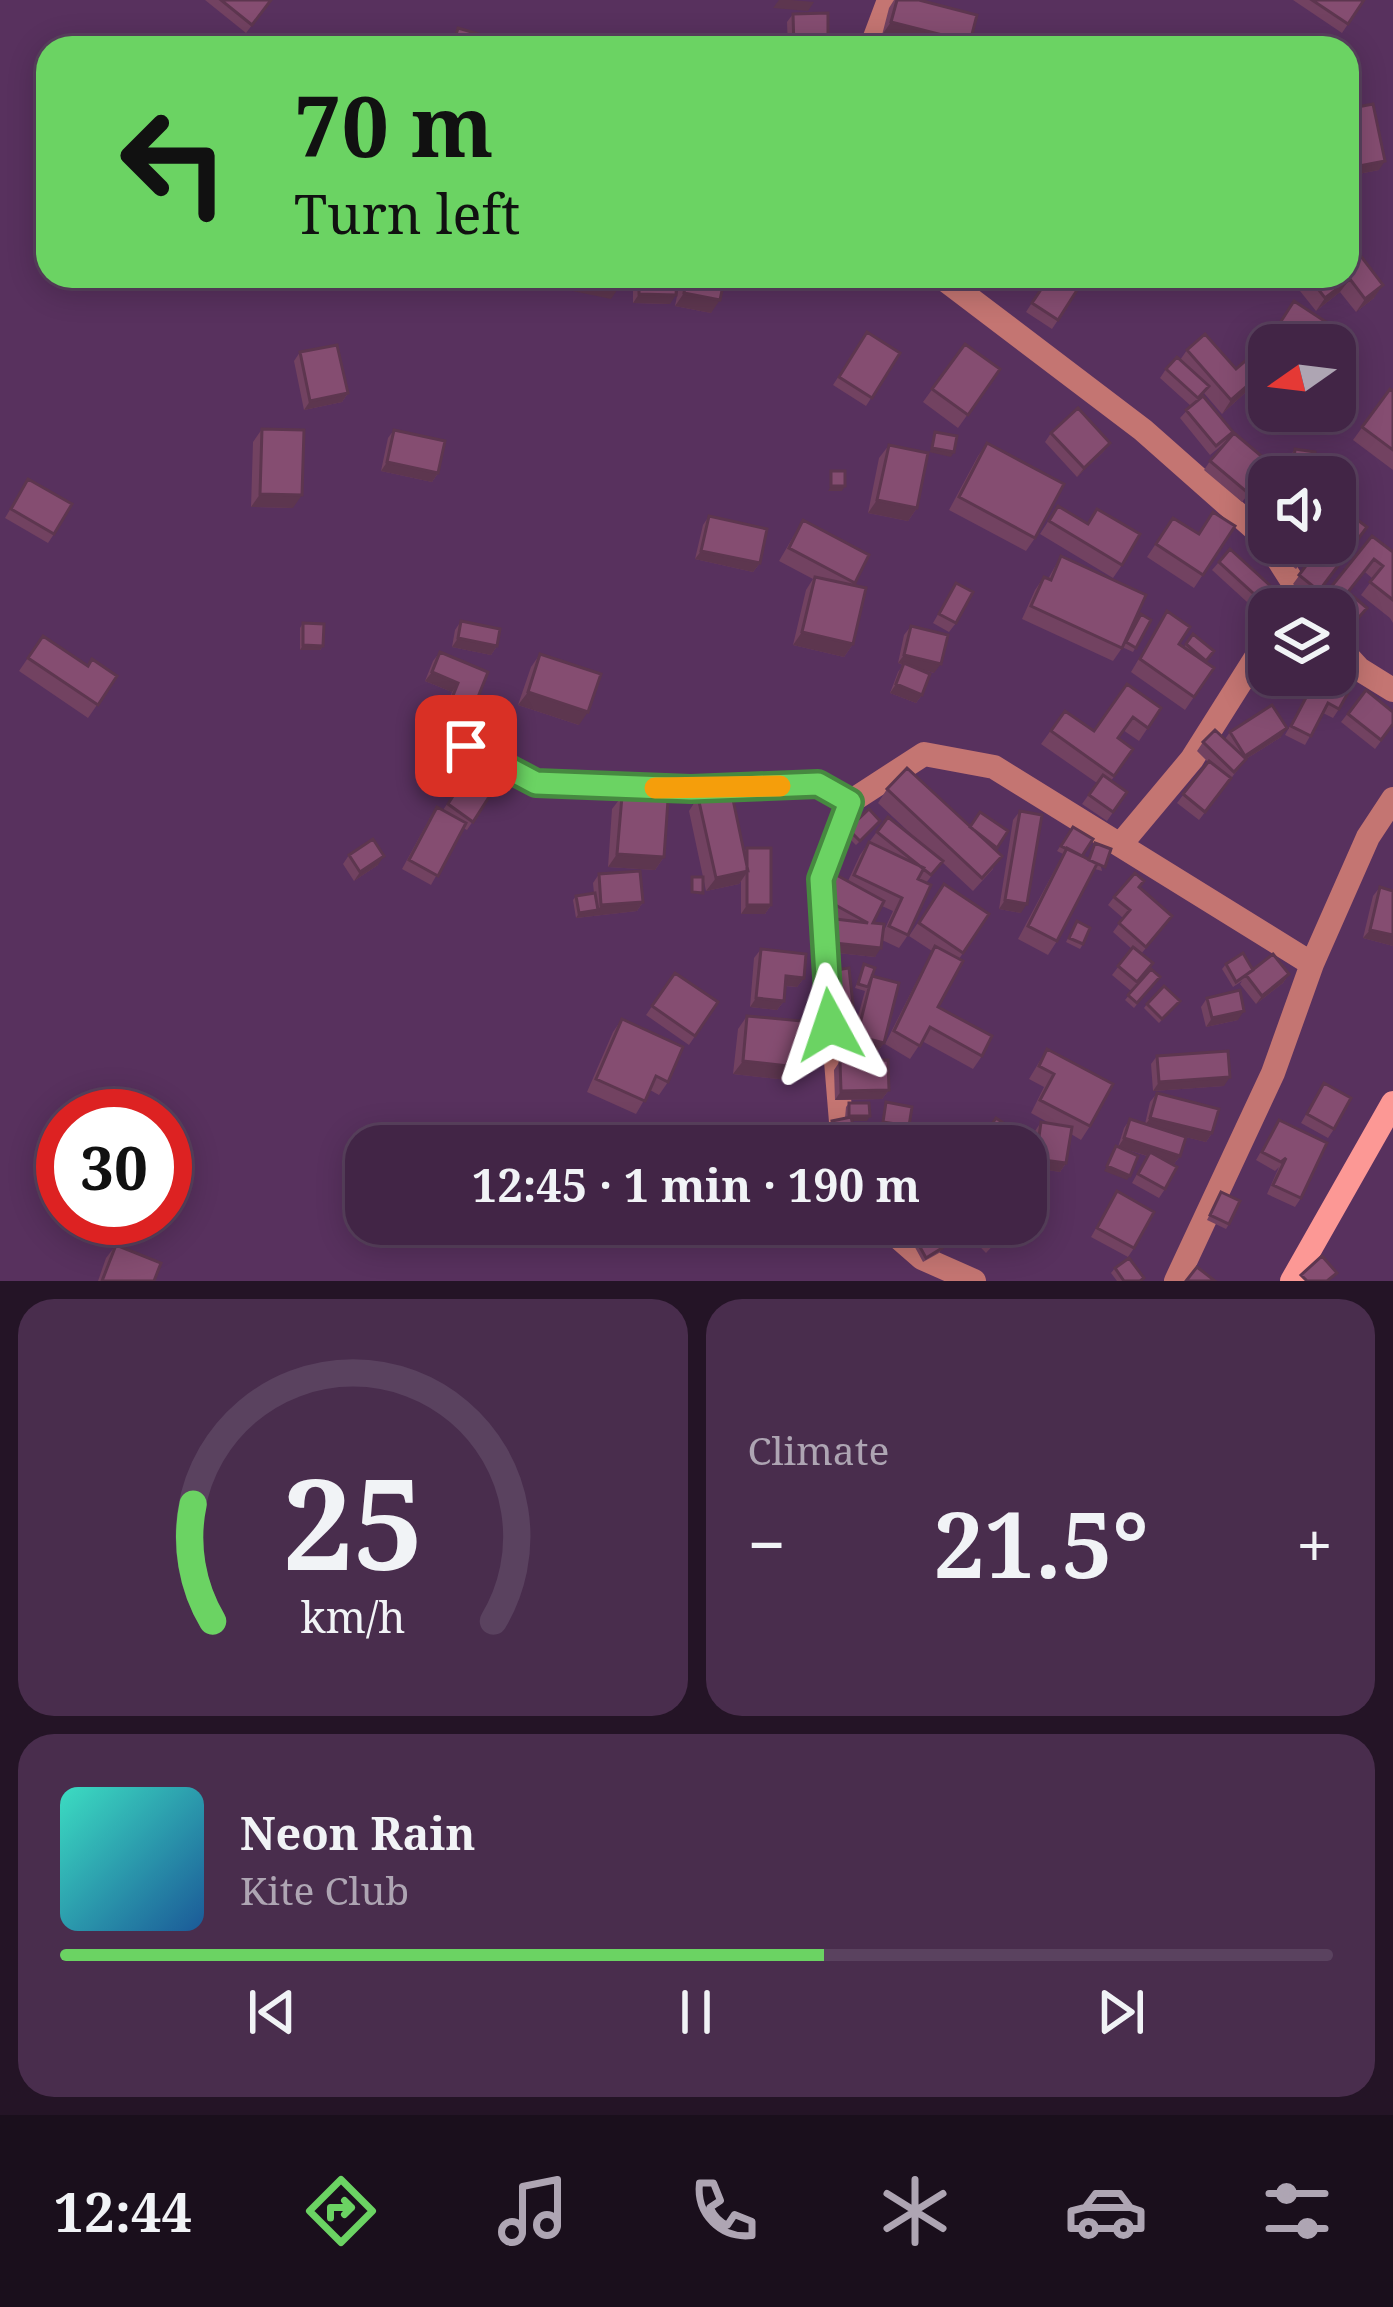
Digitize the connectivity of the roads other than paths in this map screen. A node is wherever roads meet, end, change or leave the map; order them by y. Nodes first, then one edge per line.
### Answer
1 (889, 0) edge
2 (876, 36) edge
3 (956, 288) edge
4 (1292, 588) edge
5 (1356, 666) edge
6 (1248, 671) edge
7 (1393, 690) edge
8 (466, 746) dead end
9 (1393, 799) edge
10 (850, 802) junction
11 (1120, 845) junction
12 (1312, 964) junction
13 (1393, 1103) edge
14 (841, 1125) edge
15 (907, 1245) edge
16 (974, 1281) edge
17 (1176, 1281) edge
18 (1292, 1281) edge

1 - 2 street
3 - 4 street
5 - 7 street
6 - 11 street
8 - 10 street
9 - 12 street
10 - 11 street
10 - 14 street
11 - 12 street
12 - 17 street
13 - 18 street
15 - 16 street

